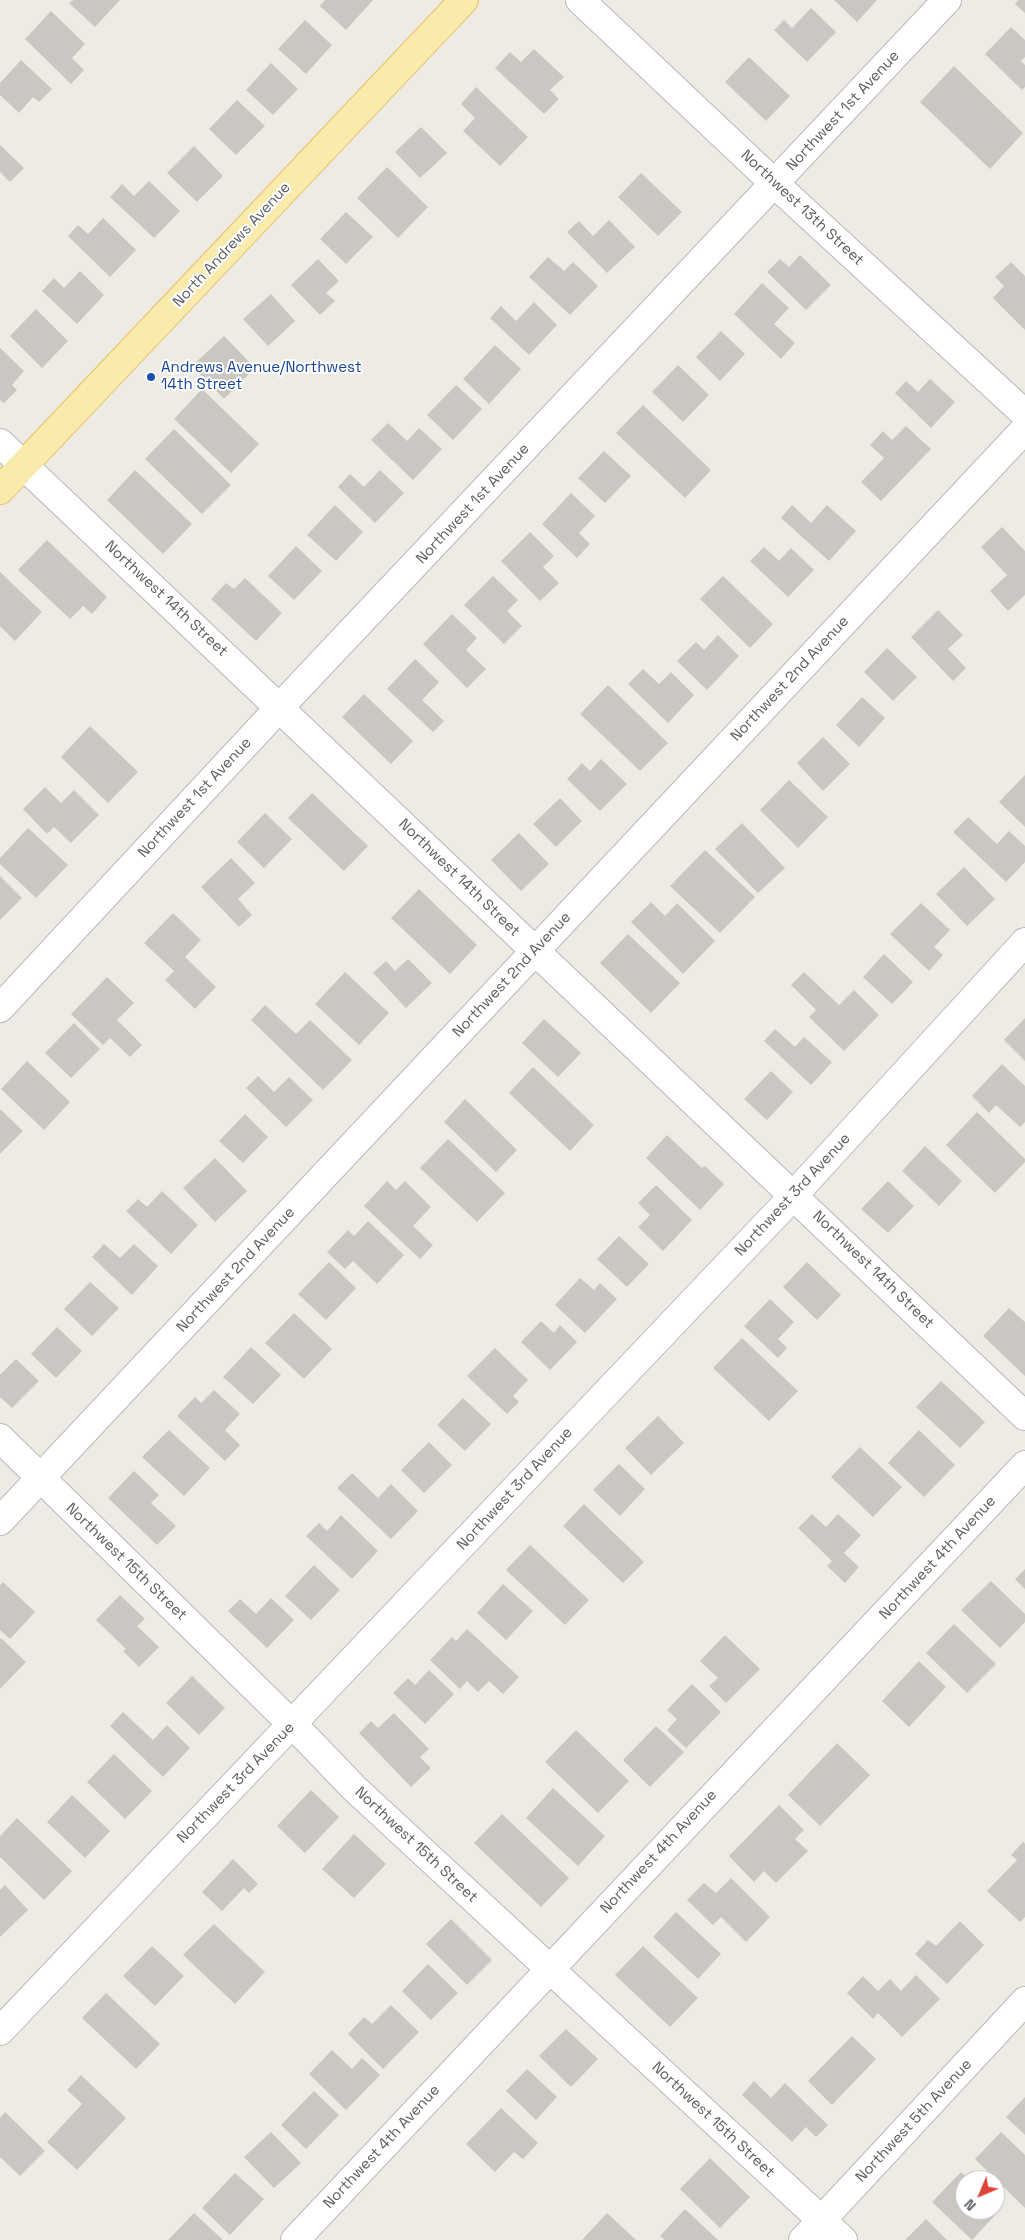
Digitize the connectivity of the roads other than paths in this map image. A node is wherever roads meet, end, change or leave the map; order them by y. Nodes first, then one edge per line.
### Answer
1 (464, 0) edge
2 (580, 0) edge
3 (947, 0) edge
4 (775, 184) junction
5 (1025, 414) edge
6 (1025, 429) edge
7 (0, 443) edge
8 (24, 465) junction
9 (0, 490) edge
10 (280, 707) junction
11 (1025, 942) edge
12 (535, 950) junction
13 (0, 1008) edge
14 (794, 1194) junction
15 (1025, 1416) edge
16 (0, 1438) edge
17 (1025, 1465) edge
18 (40, 1479) junction
19 (0, 1521) edge
20 (292, 1724) junction
21 (550, 1968) junction
22 (1025, 2002) edge
23 (0, 2031) edge
24 (822, 2220) junction
25 (295, 2240) edge
26 (803, 2240) edge
27 (843, 2240) edge

1 - 8 main road, North Andrews Avenue
2 - 4 street, Northwest 13th Street
3 - 4 street, Northwest 1st Avenue
4 - 5 street, Northwest 13th Street
4 - 10 street, Northwest 1st Avenue
6 - 12 street, Northwest 2nd Avenue
7 - 8 street, Northwest 14th Street
8 - 9 main road, North Andrews Avenue
8 - 10 street, Northwest 14th Street
10 - 12 street, Northwest 14th Street
10 - 13 street, Northwest 1st Avenue
11 - 14 street, Northwest 3rd Avenue
12 - 14 street, Northwest 14th Street
12 - 18 street, Northwest 2nd Avenue
14 - 15 street, Northwest 14th Street
14 - 20 street, Northwest 3rd Avenue
16 - 18 street, Northwest 15th Street
17 - 21 street, Northwest 4th Avenue
18 - 19 street, Northwest 2nd Avenue
18 - 20 street, Northwest 15th Street
20 - 21 street, Northwest 15th Street
20 - 23 street, Northwest 3rd Avenue
21 - 24 street, Northwest 15th Street
21 - 25 street, Northwest 4th Avenue
22 - 24 street, Northwest 5th Avenue
24 - 26 street, Northwest 5th Avenue
24 - 27 street, Northwest 15th Street

